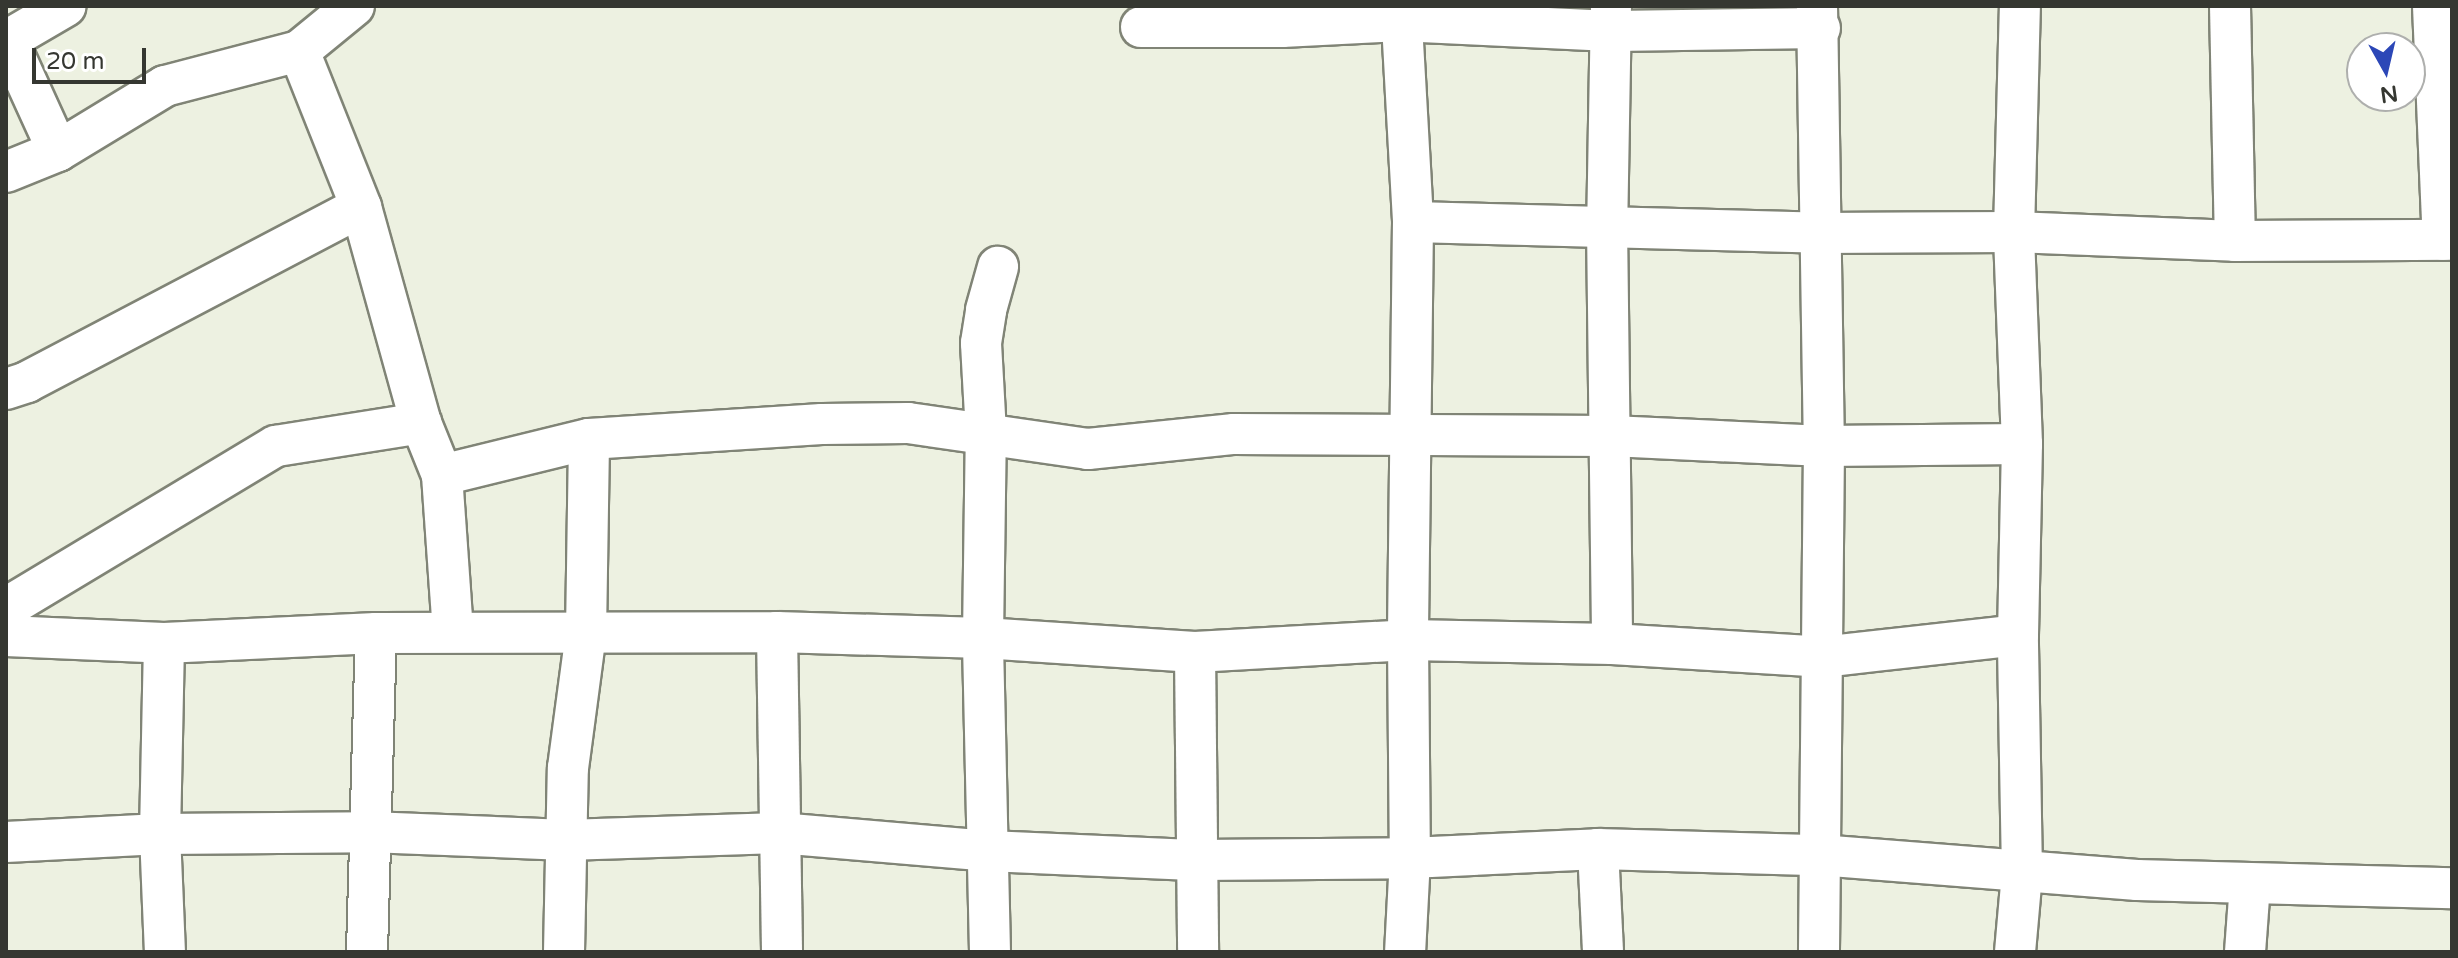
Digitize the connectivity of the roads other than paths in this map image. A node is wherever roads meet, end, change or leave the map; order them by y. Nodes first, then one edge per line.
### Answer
1 (66, 6) edge
2 (354, 6) edge
3 (2020, 6) edge
4 (2230, 6) edge
5 (2433, 6) edge
6 (1401, 14) edge
7 (1818, 17) edge
8 (1611, 19) edge
9 (1141, 27) dead end
10 (7, 39) edge
11 (299, 51) junction
12 (58, 151) junction
13 (6, 172) edge
14 (361, 207) junction
15 (1413, 222) junction
16 (1607, 225) junction
17 (2014, 232) junction
18 (1821, 233) junction
19 (2448, 240) edge
20 (2235, 241) junction
21 (998, 267) dead end
22 (6, 389) edge
23 (421, 423) junction
24 (986, 433) junction
25 (1410, 434) junction
26 (1611, 436) junction
27 (589, 439) junction
28 (2022, 444) junction
29 (1824, 446) junction
30 (442, 475) junction
31 (6, 608) edge
32 (453, 632) junction
33 (777, 632) junction
34 (376, 633) junction
35 (586, 633) junction
36 (2018, 635) junction
37 (6, 636) edge
38 (983, 638) junction
39 (1408, 640) junction
40 (164, 643) junction
41 (1612, 644) junction
42 (1195, 652) junction
43 (1822, 657) junction
44 (369, 832) junction
45 (779, 833) junction
46 (160, 834) junction
47 (566, 840) junction
48 (6, 842) edge
49 (1598, 849) junction
50 (988, 851) junction
51 (1819, 855) junction
52 (1410, 858) junction
53 (1198, 860) junction
54 (2022, 874) junction
55 (2250, 884) junction
56 (2452, 888) edge
57 (165, 952) edge
58 (367, 952) edge
59 (564, 952) edge
60 (782, 952) edge
61 (990, 952) edge
62 (1198, 952) edge
63 (1405, 952) edge
64 (1603, 952) edge
65 (1819, 952) edge
66 (2015, 952) edge
67 (2245, 952) edge

1 - 10 street
2 - 11 street
3 - 17 street
4 - 20 street
5 - 19 street
6 - 8 street
6 - 9 street
6 - 15 street
7 - 8 street
7 - 18 street
8 - 16 street
10 - 12 street
11 - 12 street
11 - 14 street
12 - 13 street
14 - 22 street
14 - 23 street
15 - 16 street
15 - 25 street
16 - 18 street
16 - 26 street
17 - 18 street
17 - 20 street
17 - 28 street
18 - 29 street
19 - 20 street
21 - 24 street
23 - 30 street
23 - 31 street
24 - 25 street
24 - 27 street
24 - 38 street
25 - 26 street
25 - 39 street
26 - 29 street
26 - 41 street
27 - 30 street
27 - 35 street
28 - 29 street
28 - 36 street
29 - 43 street
30 - 32 street
32 - 34 street
32 - 35 street
33 - 35 street
33 - 38 street
33 - 45 street
34 - 40 street
34 - 44 street
35 - 47 street
36 - 43 street
36 - 54 street
37 - 40 street
38 - 42 street
38 - 50 street
39 - 41 street
39 - 42 street
39 - 52 street
40 - 46 street
41 - 43 street
42 - 53 street
43 - 51 street
44 - 46 street
44 - 47 street
44 - 58 street
45 - 47 street
45 - 50 street
45 - 60 street
46 - 48 street
46 - 57 street
47 - 59 street
49 - 51 street
49 - 52 street
49 - 64 street
50 - 53 street
50 - 61 street
51 - 54 street
51 - 65 street
52 - 53 street
52 - 63 street
53 - 62 street
54 - 55 street
54 - 66 street
55 - 56 street
55 - 67 street

